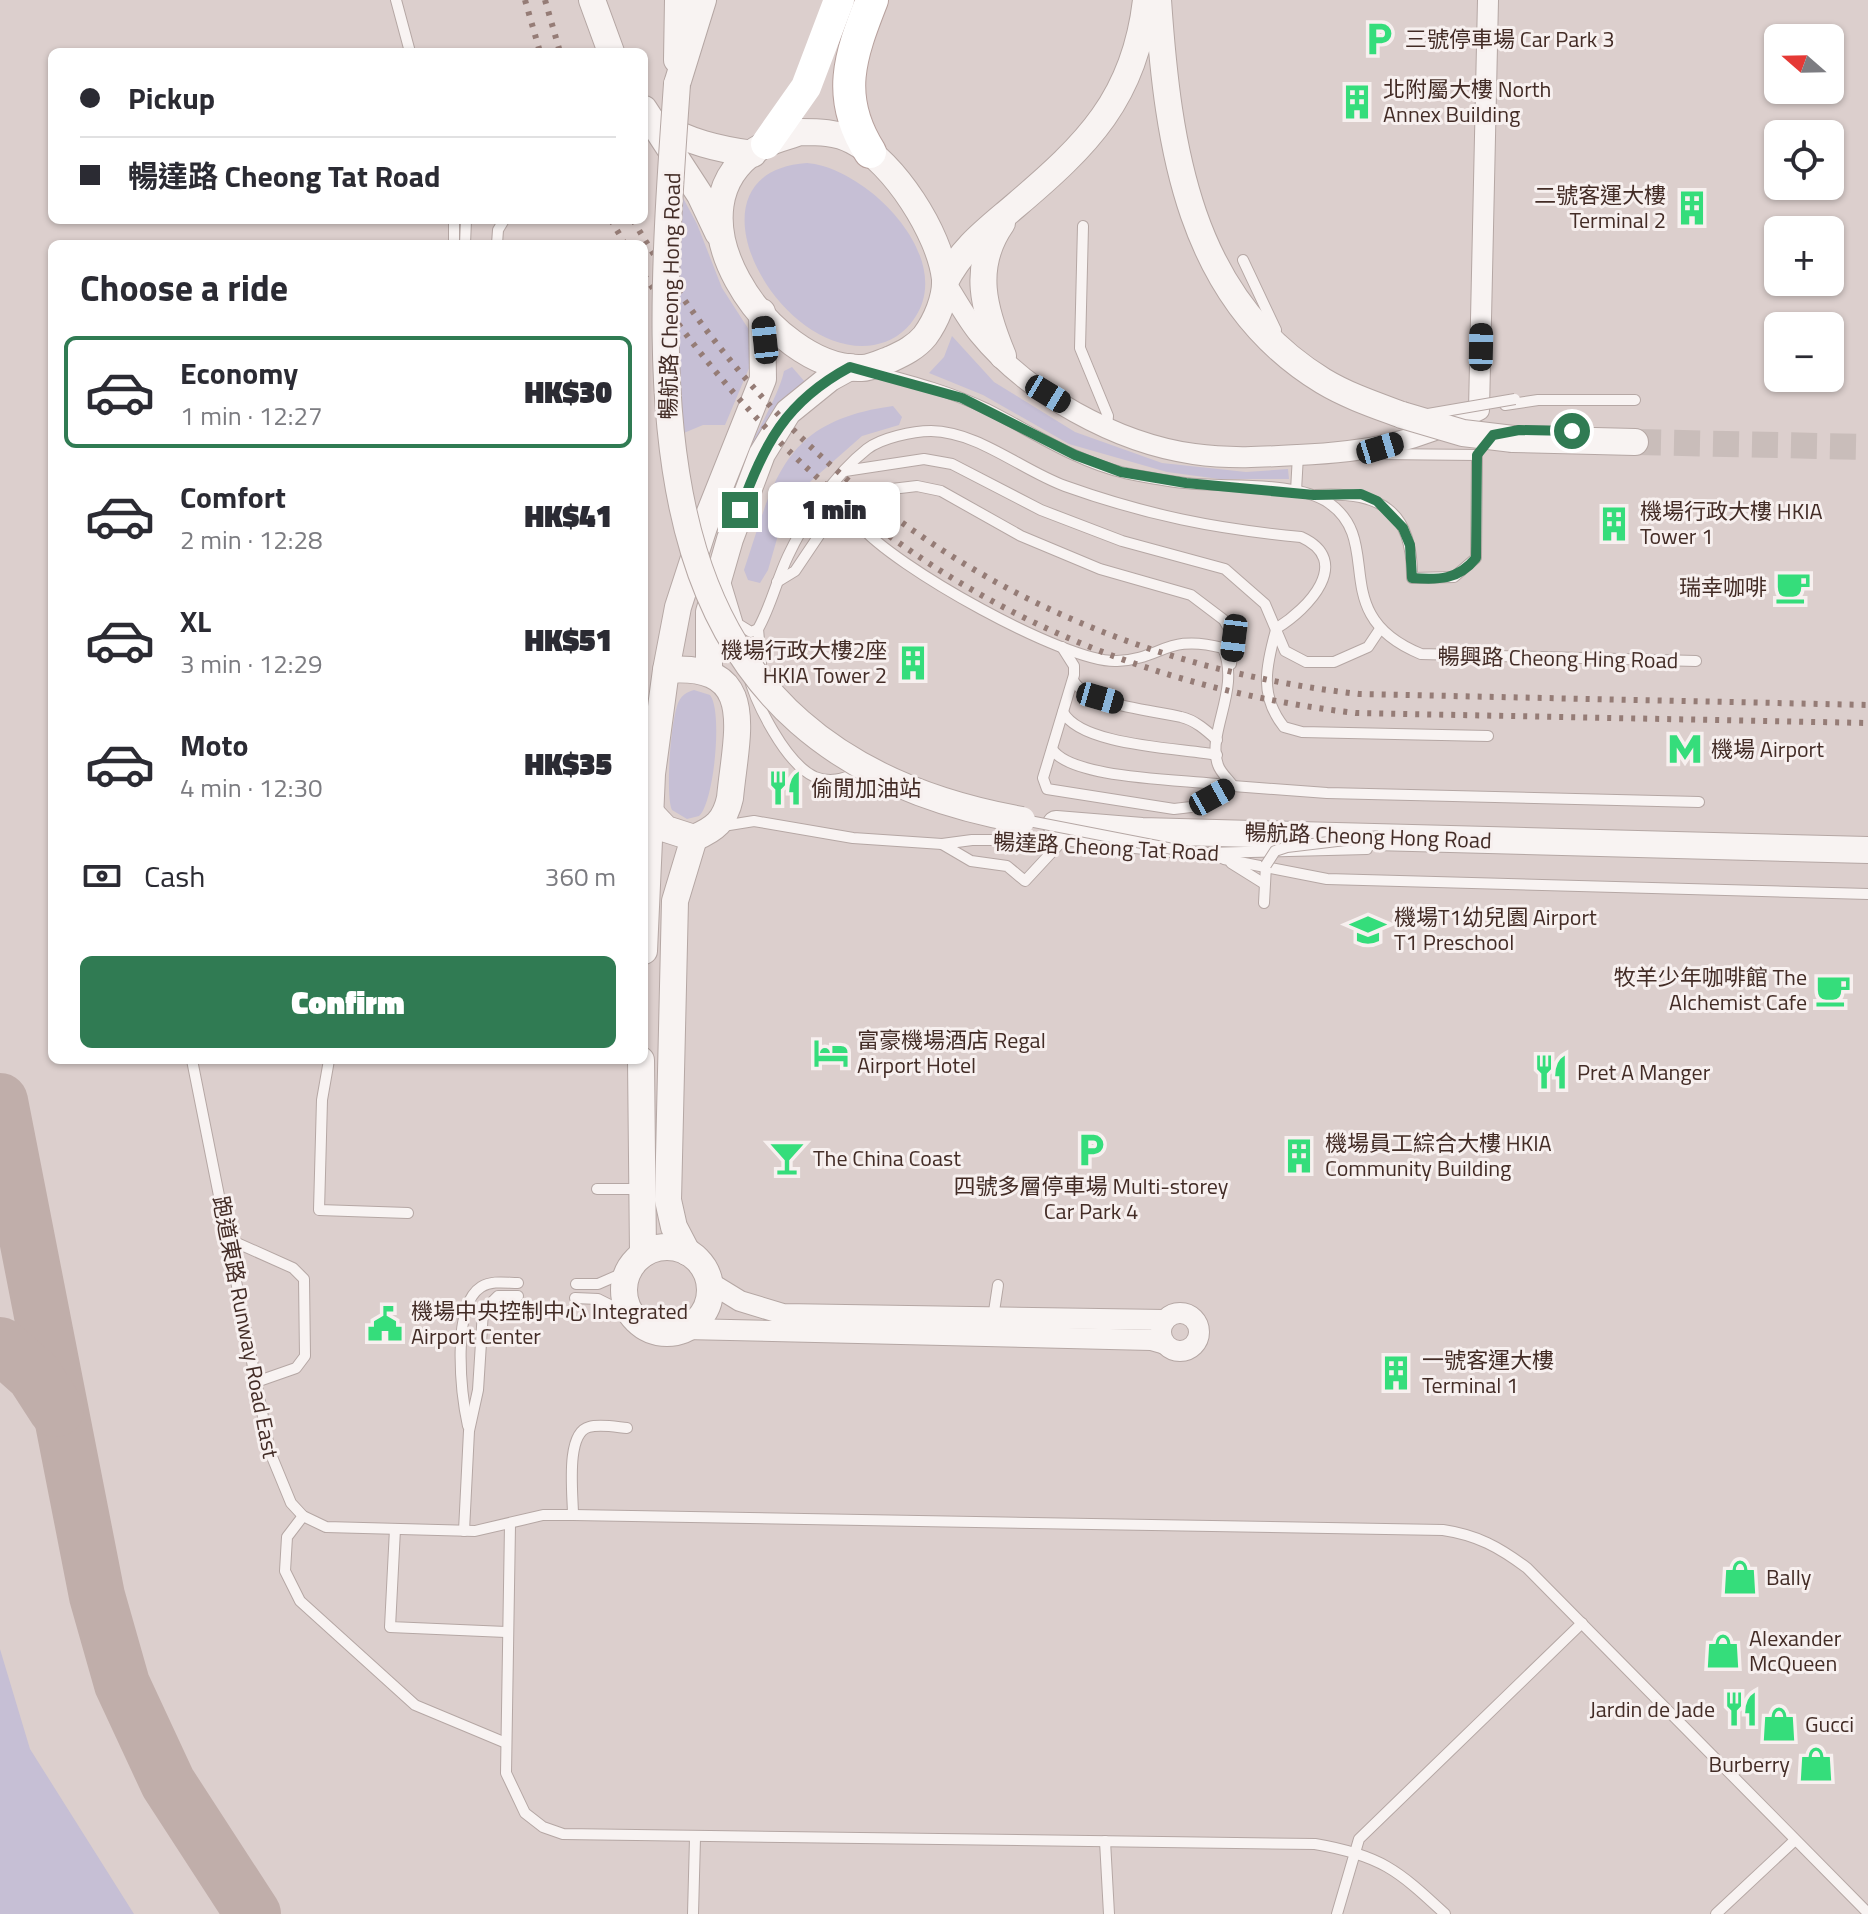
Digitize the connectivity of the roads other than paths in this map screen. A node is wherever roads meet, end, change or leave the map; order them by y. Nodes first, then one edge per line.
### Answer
1 (396, 0) edge
2 (592, 0) edge
3 (839, 0) edge
4 (872, 0) edge
5 (1146, 0) edge
6 (1158, 0) edge
7 (1488, 0) edge
8 (688, 10) edge
9 (409, 48) edge
10 (610, 48) edge
11 (649, 115) edge
12 (759, 149) junction
13 (870, 152) junction
14 (1011, 210) junction
15 (1083, 226) dead end
16 (718, 233) junction
17 (1243, 260) dead end
18 (945, 282) junction
19 (762, 312) junction
20 (1003, 356) junction
21 (1298, 362) junction
22 (857, 368) junction
23 (1479, 410) junction
24 (1402, 415) junction
25 (1107, 426) junction
26 (1629, 437) joint
27 (1352, 453) junction
28 (1298, 455) junction
29 (1477, 455) junction
30 (845, 471) junction
31 (1296, 491) junction
32 (1314, 495) junction
33 (852, 509) junction
34 (721, 572) junction
35 (777, 582) junction
36 (738, 624) junction
37 (1277, 628) junction
38 (758, 629) junction
39 (1380, 629) junction
40 (1062, 647) junction
41 (1696, 661) dead end
42 (1231, 666) junction
43 (709, 671) junction
44 (662, 675) junction
45 (1073, 680) junction
46 (1063, 712) junction
47 (650, 724) edge
48 (1488, 736) dead end
49 (1217, 740) junction
50 (1052, 749) junction
51 (1217, 755) junction
52 (1233, 786) junction
53 (1699, 802) dead end
54 (649, 811) junction
55 (1022, 820) junction
56 (705, 833) junction
57 (1379, 836) junction
58 (648, 839) edge
59 (1063, 840) junction
60 (942, 844) junction
61 (1405, 847) dead end
62 (1868, 850) edge
63 (1219, 858) junction
64 (1266, 865) junction
65 (1263, 883) junction
66 (1868, 894) edge
67 (1264, 903) dead end
68 (193, 1064) edge
69 (328, 1064) edge
70 (641, 1064) edge
71 (597, 1189) dead end
72 (640, 1189) junction
73 (408, 1213) dead end
74 (228, 1239) junction
75 (687, 1252) junction
76 (636, 1263) junction
77 (709, 1282) junction
78 (518, 1283) dead end
79 (576, 1284) dead end
80 (998, 1285) dead end
81 (518, 1296) dead end
82 (575, 1298) dead end
83 (632, 1316) junction
84 (993, 1318) junction
85 (1165, 1320) junction
86 (685, 1329) junction
87 (1165, 1344) junction
88 (256, 1382) junction
89 (627, 1428) dead end
90 (469, 1431) junction
91 (573, 1515) junction
92 (303, 1516) junction
93 (510, 1525) junction
94 (395, 1529) junction
95 (464, 1531) junction
96 (1582, 1623) junction
97 (506, 1632) junction
98 (506, 1743) junction
99 (695, 1838) junction
100 (1105, 1841) junction
101 (1794, 1841) junction
102 (1355, 1851) junction
103 (1868, 1913) edge
104 (693, 1914) edge
105 (1109, 1914) edge
106 (1337, 1914) edge
107 (1445, 1914) edge
108 (1716, 1914) edge

1 - 9 lane
2 - 10 street
3 - 12 main road
4 - 13 main road
5 - 14 street
6 - 21 street
7 - 23 street
8 - 55 street, 暢航路 Cheong Hong Road, bridge
11 - 12 street
11 - 16 street
12 - 13 street
12 - 16 street
13 - 18 street
14 - 18 street
14 - 20 street
15 - 25 lane
16 - 19 street
17 - 21 lane
18 - 20 street
18 - 22 street
19 - 22 street
19 - 44 street
20 - 25 street
21 - 24 street
22 - 31 lane, 暢興路 Cheong Hing Road
22 - 34 street
23 - 24 lane, bridge
23 - 27 street
24 - 26 street, bridge
25 - 28 street
26 - 29 lane
27 - 28 street
27 - 29 lane
28 - 31 lane
29 - 32 lane
30 - 35 lane
30 - 37 lane
30 - 37 lane
31 - 32 lane, 暢興路 Cheong Hing Road
32 - 39 lane, 暢興路 Cheong Hing Road
33 - 35 lane
33 - 40 lane
33 - 42 lane
34 - 36 lane
34 - 43 street
35 - 38 lane
36 - 38 lane
36 - 38 lane
37 - 39 lane
37 - 48 lane
39 - 41 lane, 暢興路 Cheong Hing Road
40 - 42 lane
40 - 45 lane
42 - 49 lane
43 - 44 street
43 - 56 street
44 - 47 street
45 - 46 lane
45 - 49 lane
46 - 50 lane
46 - 51 lane
47 - 54 street
49 - 51 lane
50 - 52 lane
50 - 52 lane
51 - 52 lane
52 - 53 lane
54 - 56 street
54 - 58 street
55 - 57 street, 暢航路 Cheong Hong Road, bridge
55 - 63 lane, bridge
56 - 60 lane, 暢達路 Cheong Tat Road
56 - 75 street
57 - 62 street, 暢航路 Cheong Hong Road
57 - 64 lane, bridge
59 - 60 lane, 暢達路 Cheong Tat Road
59 - 60 lane
59 - 61 lane, 暢達路 Cheong Tat Road
63 - 64 lane
63 - 65 lane
64 - 65 lane
64 - 66 lane
65 - 67 lane
68 - 74 lane, 跑道東路 Runway Road East
69 - 73 lane
70 - 72 street
71 - 72 lane
72 - 76 street
74 - 88 lane, 跑道東路 Runway Road East
74 - 88 lane
75 - 76 street
75 - 77 street
76 - 79 lane
76 - 83 street
77 - 84 street
77 - 86 street
78 - 90 lane
80 - 84 lane
81 - 90 lane
82 - 83 lane
83 - 86 street
84 - 85 street
85 - 87 street
85 - 87 street
86 - 87 street
88 - 92 lane, 跑道東路 Runway Road East
89 - 91 lane
90 - 95 lane
91 - 93 lane
91 - 96 lane
92 - 94 lane
92 - 98 lane
93 - 95 lane
93 - 97 lane
94 - 95 lane
94 - 97 lane
96 - 101 lane
96 - 102 lane
97 - 98 lane
98 - 99 lane
99 - 100 lane
99 - 104 lane
100 - 102 lane
100 - 105 lane
101 - 103 lane
101 - 108 lane
102 - 106 lane
102 - 107 lane

